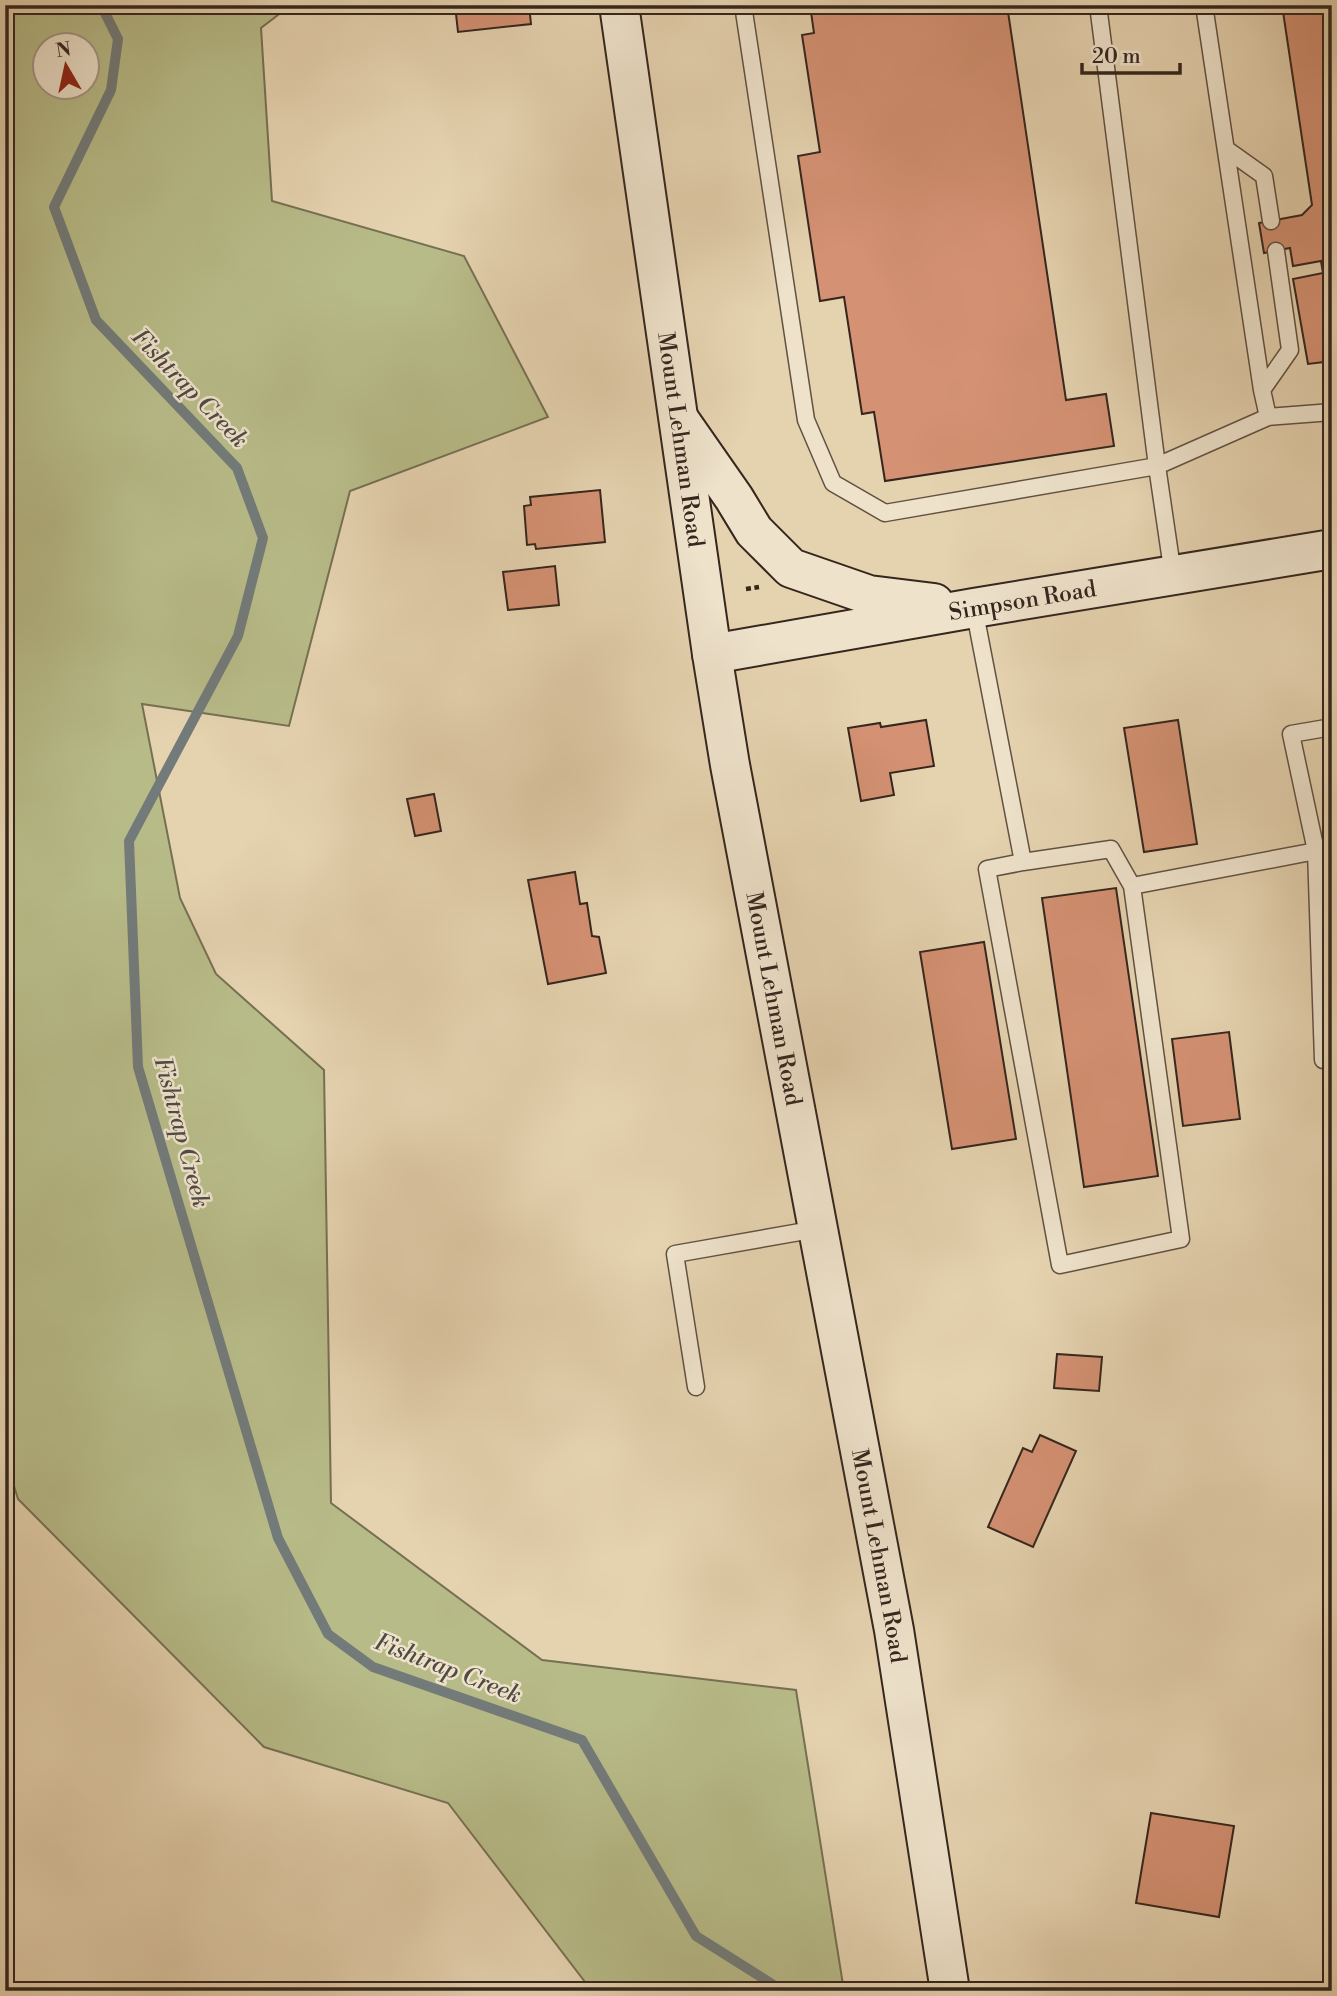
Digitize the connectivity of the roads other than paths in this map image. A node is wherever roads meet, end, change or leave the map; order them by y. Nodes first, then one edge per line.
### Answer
1 (618, 5) edge
2 (743, 5) edge
3 (1098, 5) edge
4 (1204, 5) edge
5 (1226, 149) junction
6 (1271, 221) dead end
7 (1276, 251) dead end
8 (1262, 390) junction
9 (1332, 412) edge
10 (677, 417) junction
11 (1268, 417) junction
12 (1157, 466) junction
13 (1332, 549) edge
14 (1173, 575) junction
15 (974, 607) junction
16 (712, 654) junction
17 (1332, 727) edge
18 (1332, 844) edge
19 (1316, 852) junction
20 (1023, 862) junction
21 (1132, 886) junction
22 (1323, 1060) dead end
23 (817, 1229) junction
24 (696, 1387) dead end
25 (950, 1991) edge

1 - 10 main road, Mount Lehman Road
2 - 12 lane
3 - 12 lane
4 - 5 lane
5 - 6 lane
5 - 8 lane
7 - 8 lane
8 - 11 lane
9 - 11 lane
10 - 15 main road
10 - 16 main road, Mount Lehman Road
11 - 12 lane
12 - 14 lane
13 - 14 main road, Simpson Road
14 - 15 main road, Simpson Road
15 - 16 main road, Simpson Road
15 - 20 lane
16 - 23 main road, Mount Lehman Road
17 - 19 lane
18 - 19 lane
19 - 21 lane
19 - 22 lane
20 - 21 lane
20 - 21 lane
23 - 24 lane
23 - 25 main road, Mount Lehman Road

